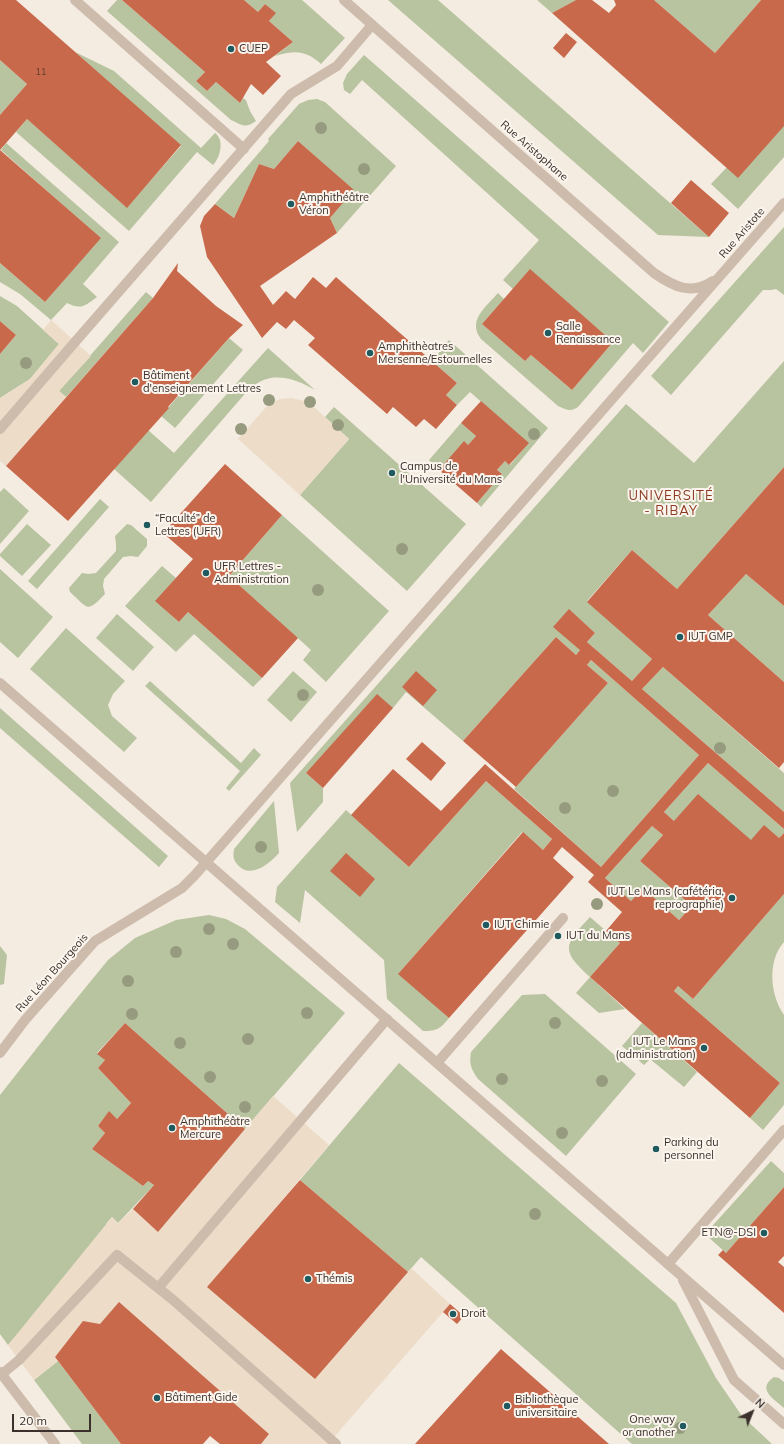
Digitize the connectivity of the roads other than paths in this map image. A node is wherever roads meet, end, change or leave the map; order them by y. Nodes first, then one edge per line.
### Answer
1 (75, 0) edge
2 (344, 0) edge
3 (372, 25) junction
4 (244, 149) junction
5 (784, 203) edge
6 (718, 278) junction
7 (0, 429) edge
8 (0, 683) edge
9 (206, 862) junction
10 (563, 918) dead end
11 (387, 1019) junction
12 (0, 1053) edge
13 (437, 1062) junction
14 (784, 1130) edge
15 (668, 1264) junction
16 (680, 1275) junction
17 (158, 1288) junction
18 (784, 1365) edge
19 (1, 1373) edge
20 (784, 1424) edge
21 (55, 1444) edge
22 (336, 1444) edge

1 - 4 street
2 - 3 street, Rue Aristophane
3 - 4 street
3 - 6 street, Rue Aristophane
4 - 7 street
5 - 6 street, Rue Aristote
6 - 9 street, Rue Aristote
8 - 9 street
9 - 11 street
9 - 12 street, Rue Léon Bourgeois
10 - 13 street
11 - 13 street
11 - 17 street
13 - 15 street
14 - 15 street
15 - 16 street
16 - 18 street
16 - 20 street
17 - 19 street
17 - 22 street
19 - 21 street

